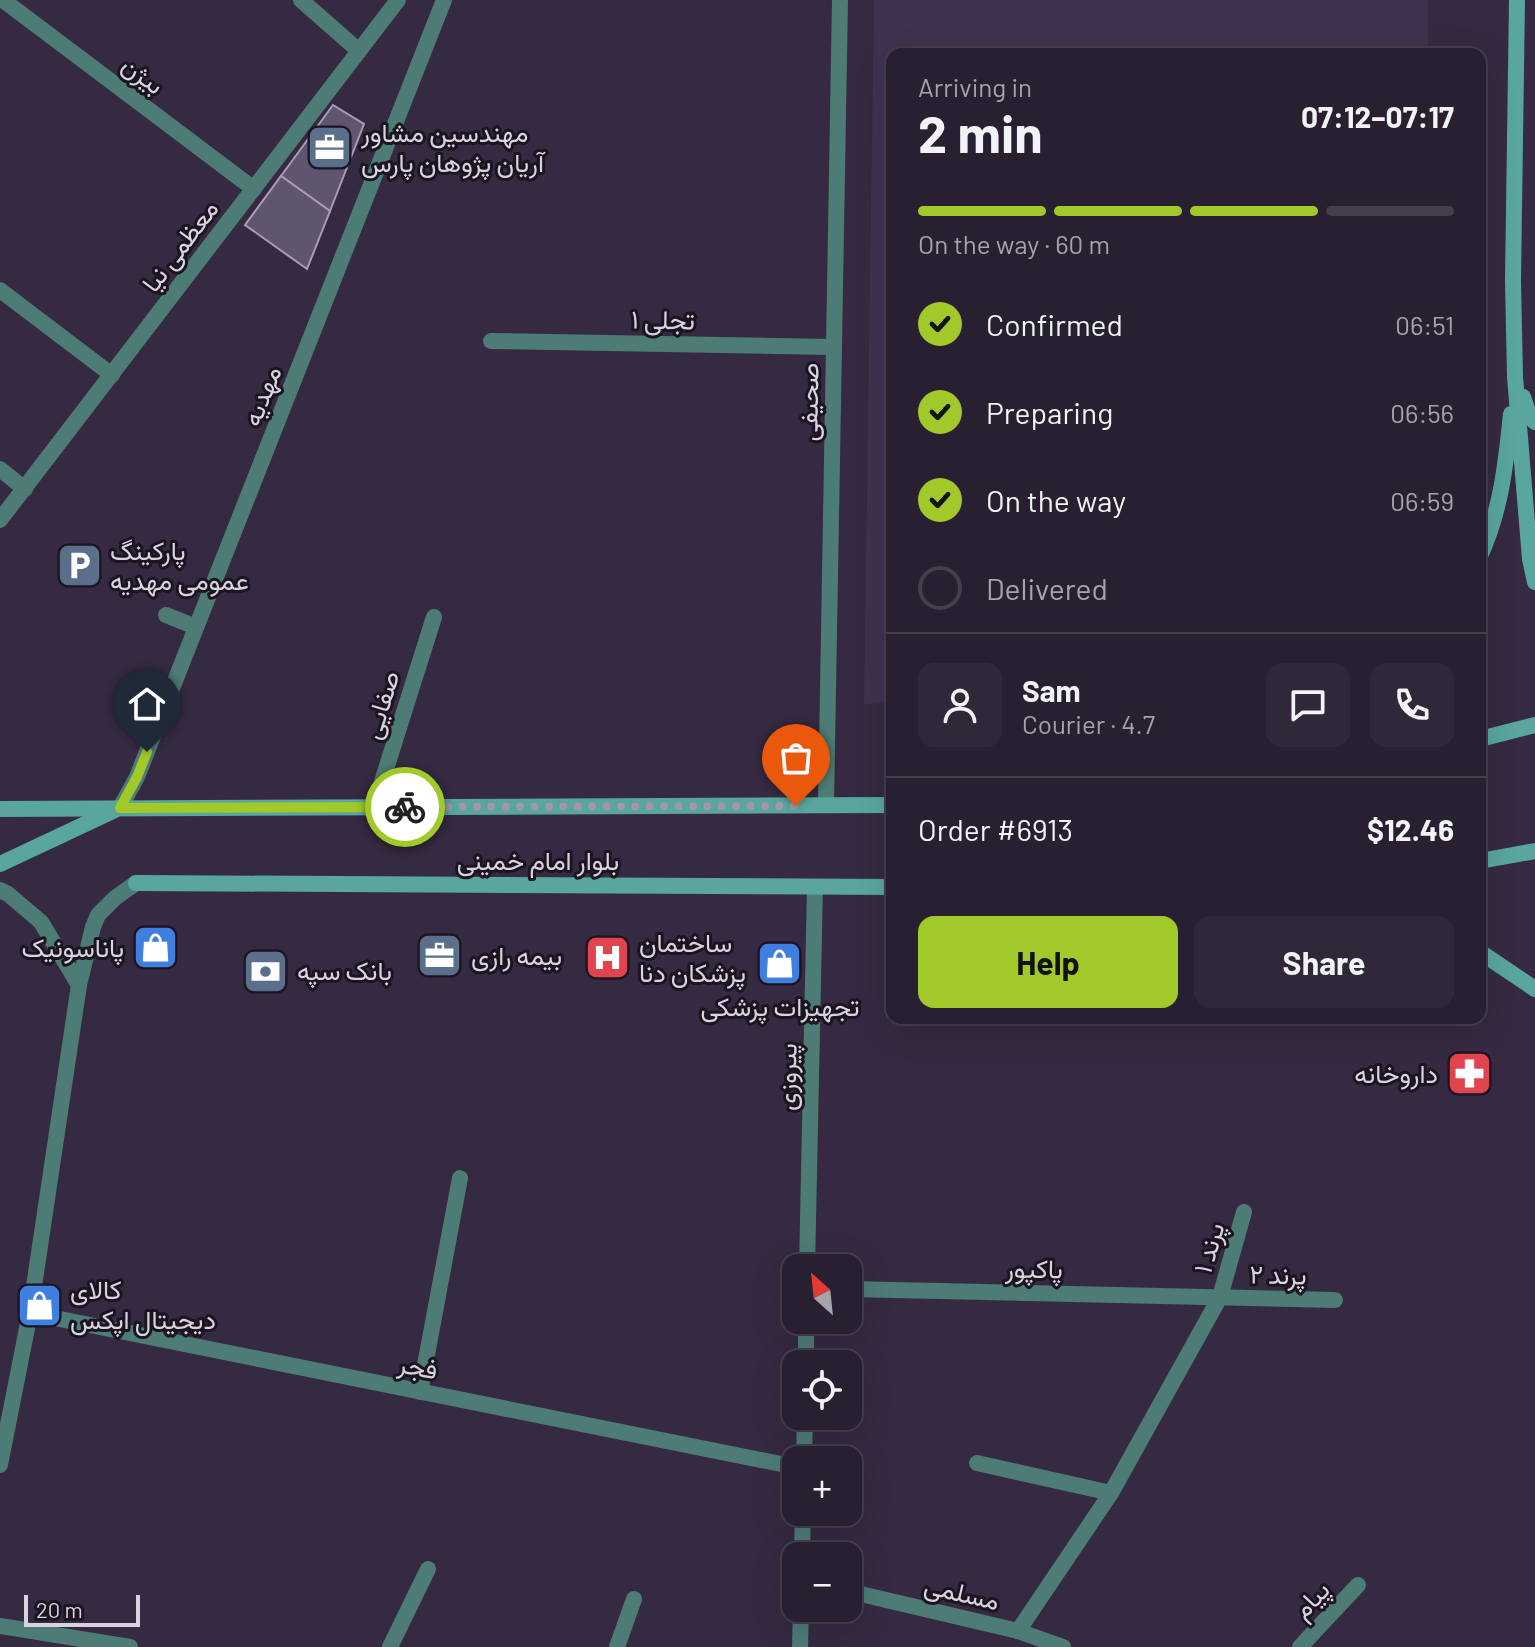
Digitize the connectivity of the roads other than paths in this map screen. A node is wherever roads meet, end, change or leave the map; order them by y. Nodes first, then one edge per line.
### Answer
1 (3, 0) edge
2 (301, 0) edge
3 (397, 0) edge
4 (444, 0) edge
5 (840, 0) edge
6 (1517, 0) edge
7 (359, 51) junction
8 (254, 189) junction
9 (0, 290) edge
10 (491, 341) dead end
11 (834, 347) junction
12 (112, 375) junction
13 (1515, 377) junction
14 (1535, 422) edge
15 (0, 469) edge
16 (25, 489) junction
17 (0, 520) edge
18 (1486, 543) edge
19 (1535, 582) edge
20 (166, 615) dead end
21 (434, 617) dead end
22 (196, 627) junction
23 (1535, 725) edge
24 (1486, 737) edge
25 (826, 805) junction
26 (886, 805) edge
27 (374, 807) junction
28 (120, 808) junction
29 (0, 809) edge
30 (1535, 851) edge
31 (1486, 860) edge
32 (0, 864) edge
33 (136, 883) joint
34 (815, 887) junction
35 (886, 887) edge
36 (0, 890) edge
37 (1486, 956) edge
38 (79, 985) junction
39 (1535, 989) edge
40 (460, 1178) dead end
41 (1244, 1212) dead end
42 (807, 1254) edge
43 (862, 1289) edge
44 (1220, 1297) junction
45 (1335, 1300) dead end
46 (30, 1313) junction
47 (420, 1392) junction
48 (977, 1463) dead end
49 (782, 1464) edge
50 (0, 1465) edge
51 (1111, 1493) junction
52 (428, 1569) dead end
53 (1358, 1585) dead end
54 (862, 1594) edge
55 (634, 1599) dead end
56 (801, 1622) edge
57 (0, 1626) edge
58 (1018, 1631) junction
59 (130, 1647) edge
60 (390, 1647) edge
61 (617, 1647) edge
62 (800, 1647) edge
63 (1063, 1647) edge
64 (1300, 1647) edge

1 - 8 street, بیژن
2 - 7 street
3 - 7 street, معظمی نیا
4 - 22 street, مهدیه
5 - 11 street, صحیفی
6 - 13 main road
7 - 8 street, معظمی نیا
8 - 12 street, معظمی نیا
9 - 12 street
10 - 11 street, تجلی ١
11 - 25 street, صحیفی
12 - 16 street, معظمی نیا
13 - 14 main road
13 - 18 main road
13 - 19 main road
15 - 16 street
16 - 17 street, معظمی نیا
20 - 22 street
21 - 27 street, صفایی
22 - 28 street, مهدیه
23 - 24 main road
25 - 26 main road, بلوار امام خمینی
25 - 27 main road, بلوار امام خمینی
27 - 28 main road, بلوار امام خمینی
28 - 29 main road, بلوار امام خمینی
28 - 32 main road
30 - 31 main road
33 - 34 main road, بلوار امام خمینی
33 - 38 street
34 - 35 main road, بلوار امام خمینی
34 - 42 street, پیروزی
36 - 38 street
37 - 39 main road
38 - 46 street
40 - 47 street
41 - 44 street, پرند ۱
43 - 44 street, پاکپور
44 - 45 street, پرند ۲
44 - 51 street, پرند ۱
46 - 47 street, فجر
46 - 50 street
47 - 49 street, فجر
48 - 51 street
51 - 58 street, پرند ۱
52 - 60 street
53 - 64 street, پیام
54 - 58 street, مسلمی
55 - 61 street
56 - 62 street
57 - 59 street
58 - 63 street, مسلمی

